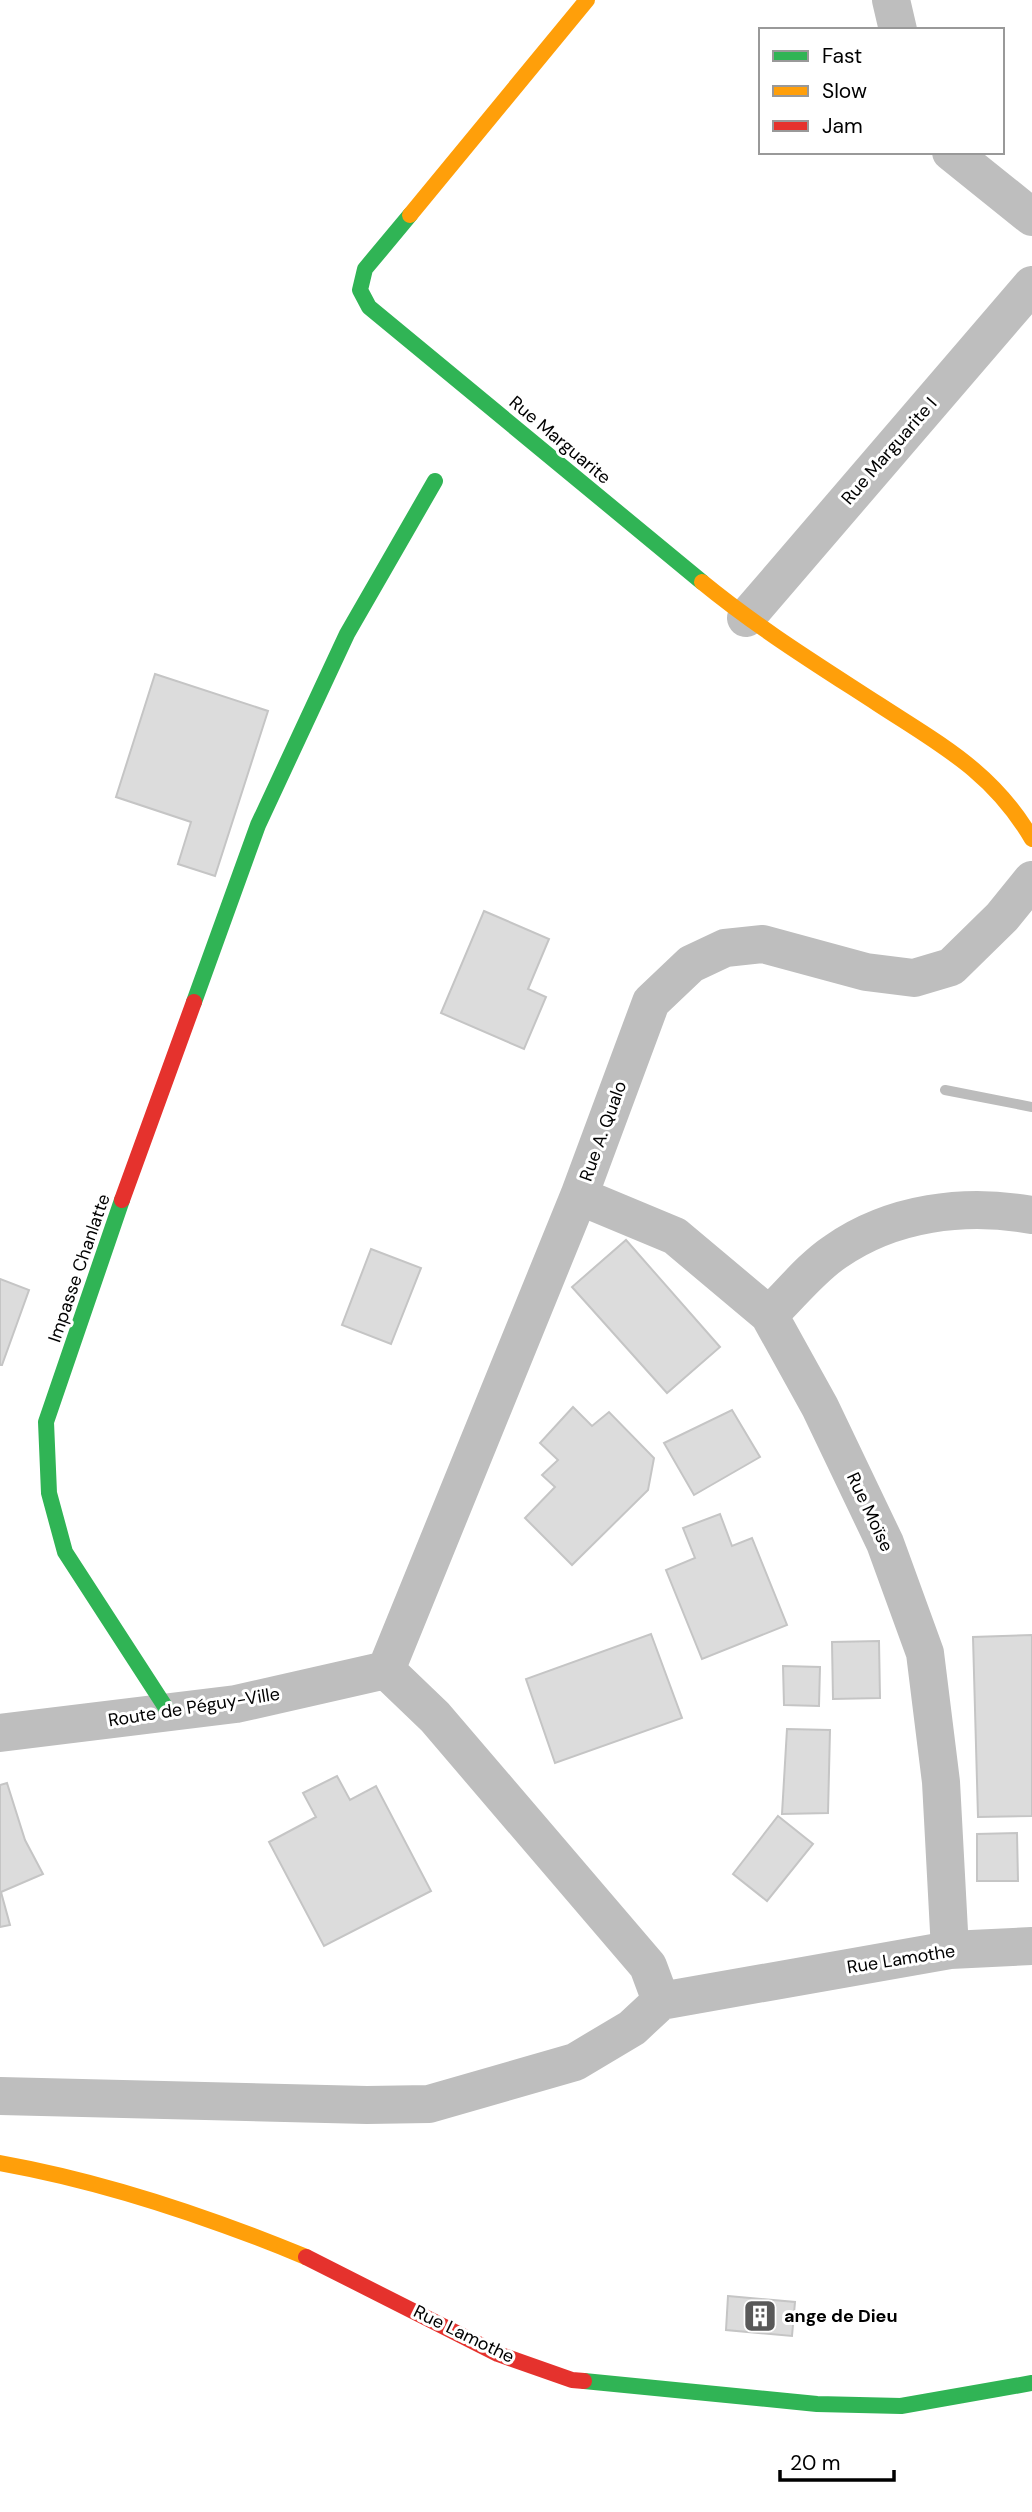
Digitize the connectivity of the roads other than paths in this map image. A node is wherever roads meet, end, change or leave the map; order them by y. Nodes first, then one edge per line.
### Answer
1 (891, 0) edge
2 (573, 5) edge
3 (898, 28) edge
4 (953, 154) edge
5 (1032, 217) edge
6 (1032, 285) edge
7 (435, 481) dead end
8 (746, 618) junction
9 (1032, 839) edge
10 (1032, 880) edge
11 (579, 1196) junction
12 (1032, 1215) edge
13 (769, 1315) junction
14 (386, 1670) junction
15 (168, 1711) junction
16 (0, 1733) edge
17 (1032, 1946) edge
18 (950, 1950) junction
19 (661, 2001) junction
20 (0, 2096) edge
21 (0, 2163) edge
22 (1032, 2383) edge

1 - 3 street
2 - 8 street, Rue Marguarite
4 - 5 street
6 - 8 street, Rue Marguarite I
7 - 15 street, Impasse Chanlatte
8 - 9 street, Rue Marguarite
10 - 11 street, Rue A. Qualo
11 - 13 street, Rue Moïse
11 - 14 street, Rue A. Qualo
12 - 13 street
13 - 18 street, Rue Moïse
14 - 15 street, Route de Péguy-Ville
14 - 19 street
15 - 16 street, Route de Péguy-Ville
17 - 18 street, Rue Lamothe
18 - 19 street, Rue Lamothe
19 - 20 street
21 - 22 street, Rue Lamothe

